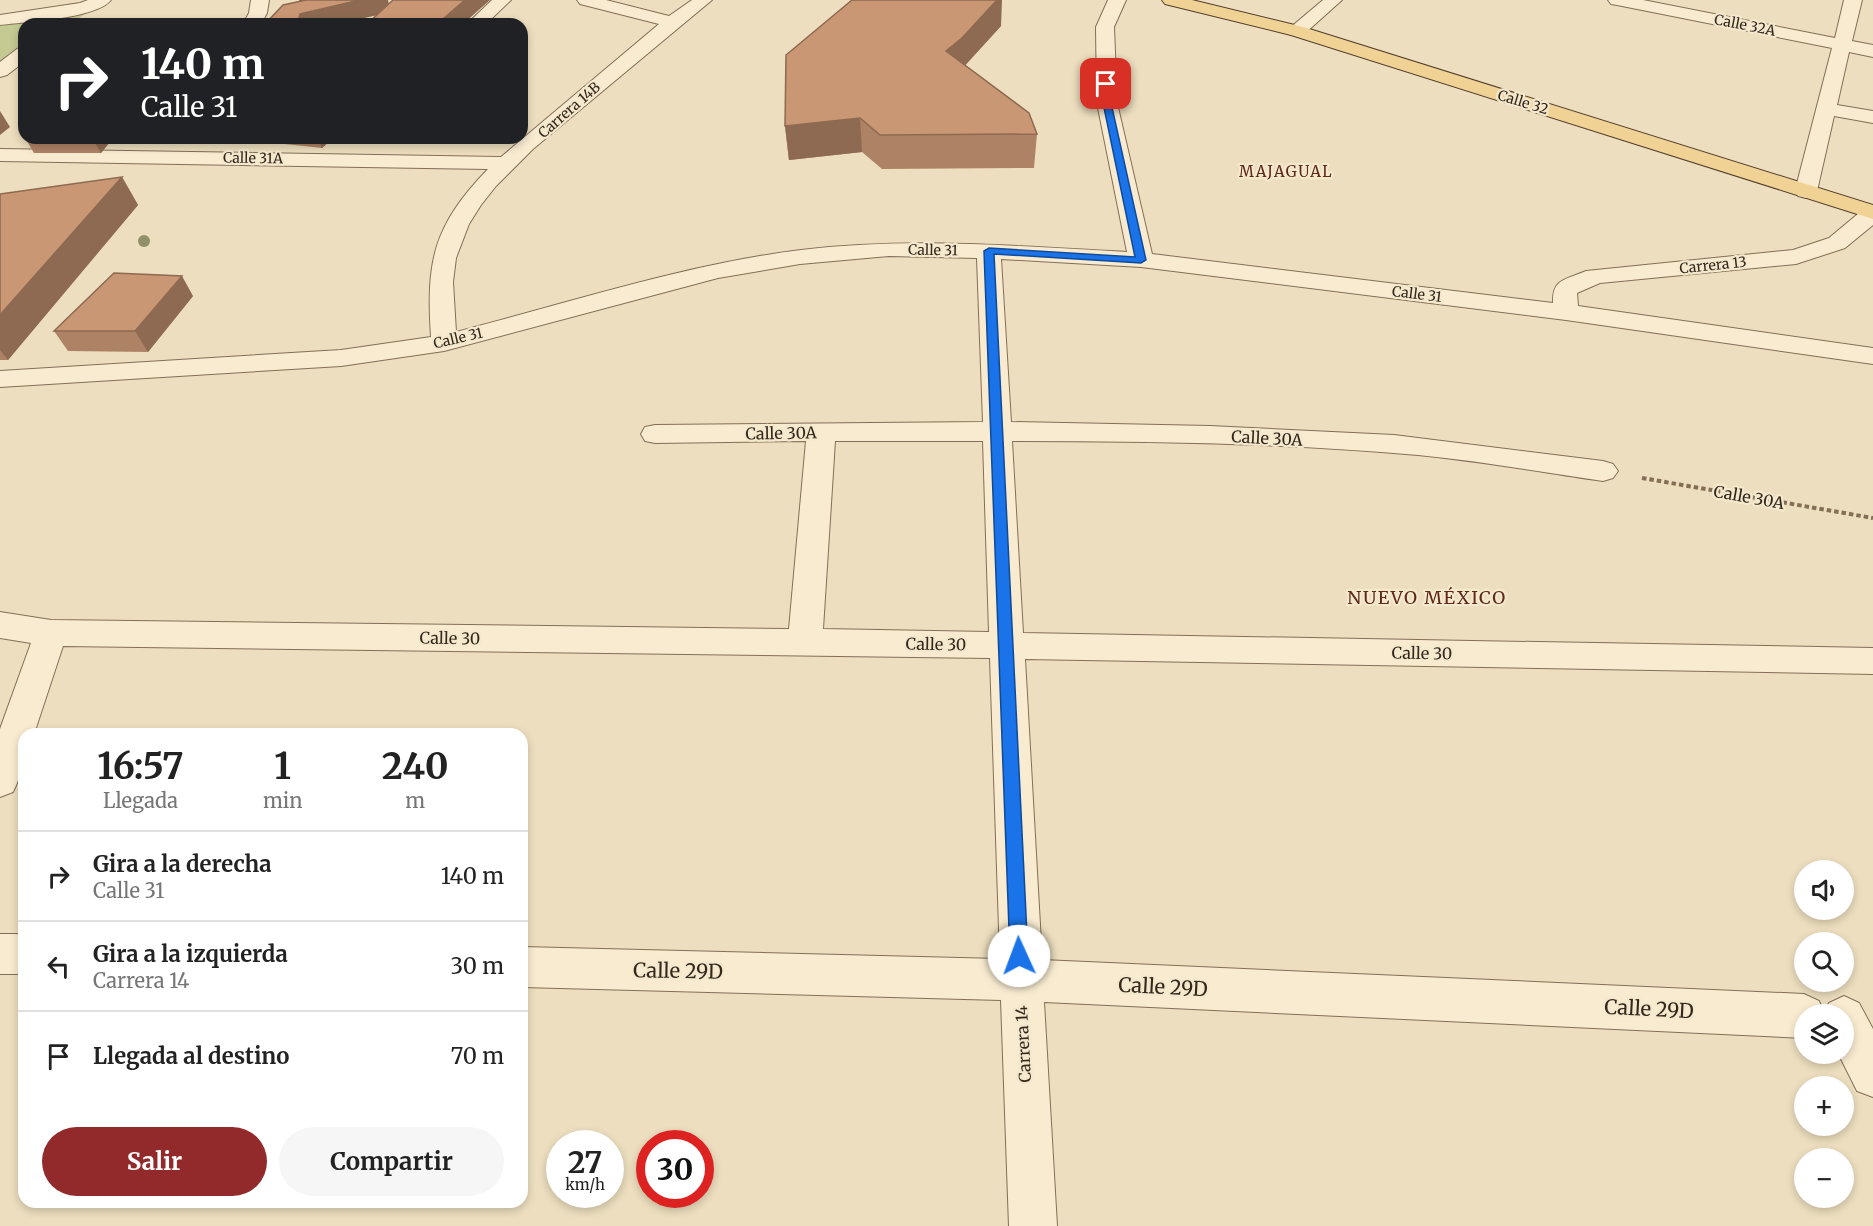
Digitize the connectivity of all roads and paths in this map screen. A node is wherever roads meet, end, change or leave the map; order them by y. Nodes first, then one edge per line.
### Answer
1 (102, 0) edge
2 (260, 0) edge
3 (502, 0) edge
4 (586, 0) edge
5 (703, 0) edge
6 (1117, 0) edge
7 (1171, 0) edge
8 (1333, 0) edge
9 (1617, 0) edge
10 (1853, 0) edge
11 (84, 8) junction
12 (70, 18) edge
13 (255, 18) edge
14 (482, 18) edge
15 (0, 20) edge
16 (671, 22) junction
17 (1298, 31) junction
18 (1843, 45) junction
19 (1873, 51) edge
20 (18, 58) edge
21 (0, 71) edge
22 (1827, 109) junction
23 (1873, 117) edge
24 (142, 144) edge
25 (347, 144) edge
26 (0, 155) edge
27 (131, 156) junction
28 (330, 160) junction
29 (506, 163) junction
30 (1806, 191) junction
31 (1873, 212) edge
32 (989, 251) junction
33 (1141, 260) junction
34 (1566, 312) junction
35 (444, 343) junction
36 (1873, 356) edge
37 (0, 379) edge
38 (821, 432) junction
39 (996, 433) junction
40 (656, 434) dead end
41 (1603, 471) joint
42 (1873, 518) edge
43 (0, 625) edge
44 (51, 633) junction
45 (805, 642) junction
46 (1006, 645) junction
47 (1873, 661) edge
48 (18, 728) edge
49 (18, 729) edge
50 (0, 781) edge
51 (0, 954) edge
52 (18, 954) edge
53 (528, 967) edge
54 (1020, 980) junction
55 (1794, 1016) edge
56 (1873, 1017) edge
57 (1854, 1018) edge
58 (1854, 1038) edge
59 (1873, 1075) edge
60 (1033, 1226) edge

1 - 11 street
2 - 13 street
3 - 14 street
4 - 16 street
5 - 16 street, Carrera 14B
6 - 33 street
7 - 17 main road, Calle 32
8 - 17 street
9 - 18 street, Calle 32A
10 - 18 street
11 - 12 street
11 - 15 street
16 - 29 street, Carrera 14B
17 - 30 main road, Calle 32
18 - 19 street, Calle 32A
18 - 22 street
20 - 21 street
22 - 23 street
22 - 30 street
24 - 27 street
25 - 28 street
26 - 27 street, Calle 31A
27 - 28 street, Calle 31A
28 - 29 street, Calle 31A
29 - 35 street, Carrera 14B
30 - 31 main road, Calle 32
31 - 34 street, Carrera 13
32 - 33 street, Calle 31
32 - 35 street, Calle 31
32 - 39 street, Carrera 14
33 - 34 street, Calle 31
34 - 36 street, Calle 31
35 - 37 street, Calle 31
38 - 39 street, Calle 30A
38 - 40 street, Calle 30A
38 - 45 street
39 - 41 street, Calle 30A
39 - 46 street, Carrera 14
41 - 42 path, Calle 30A
43 - 44 street, Calle 30
44 - 45 street, Calle 30
44 - 48 street
45 - 46 street, Calle 30
46 - 47 street, Calle 30
46 - 54 street, Carrera 14
49 - 50 street
51 - 52 street
53 - 54 street, Calle 29D
54 - 55 street, Calle 29D
54 - 60 street, Carrera 14
56 - 57 street
58 - 59 street

